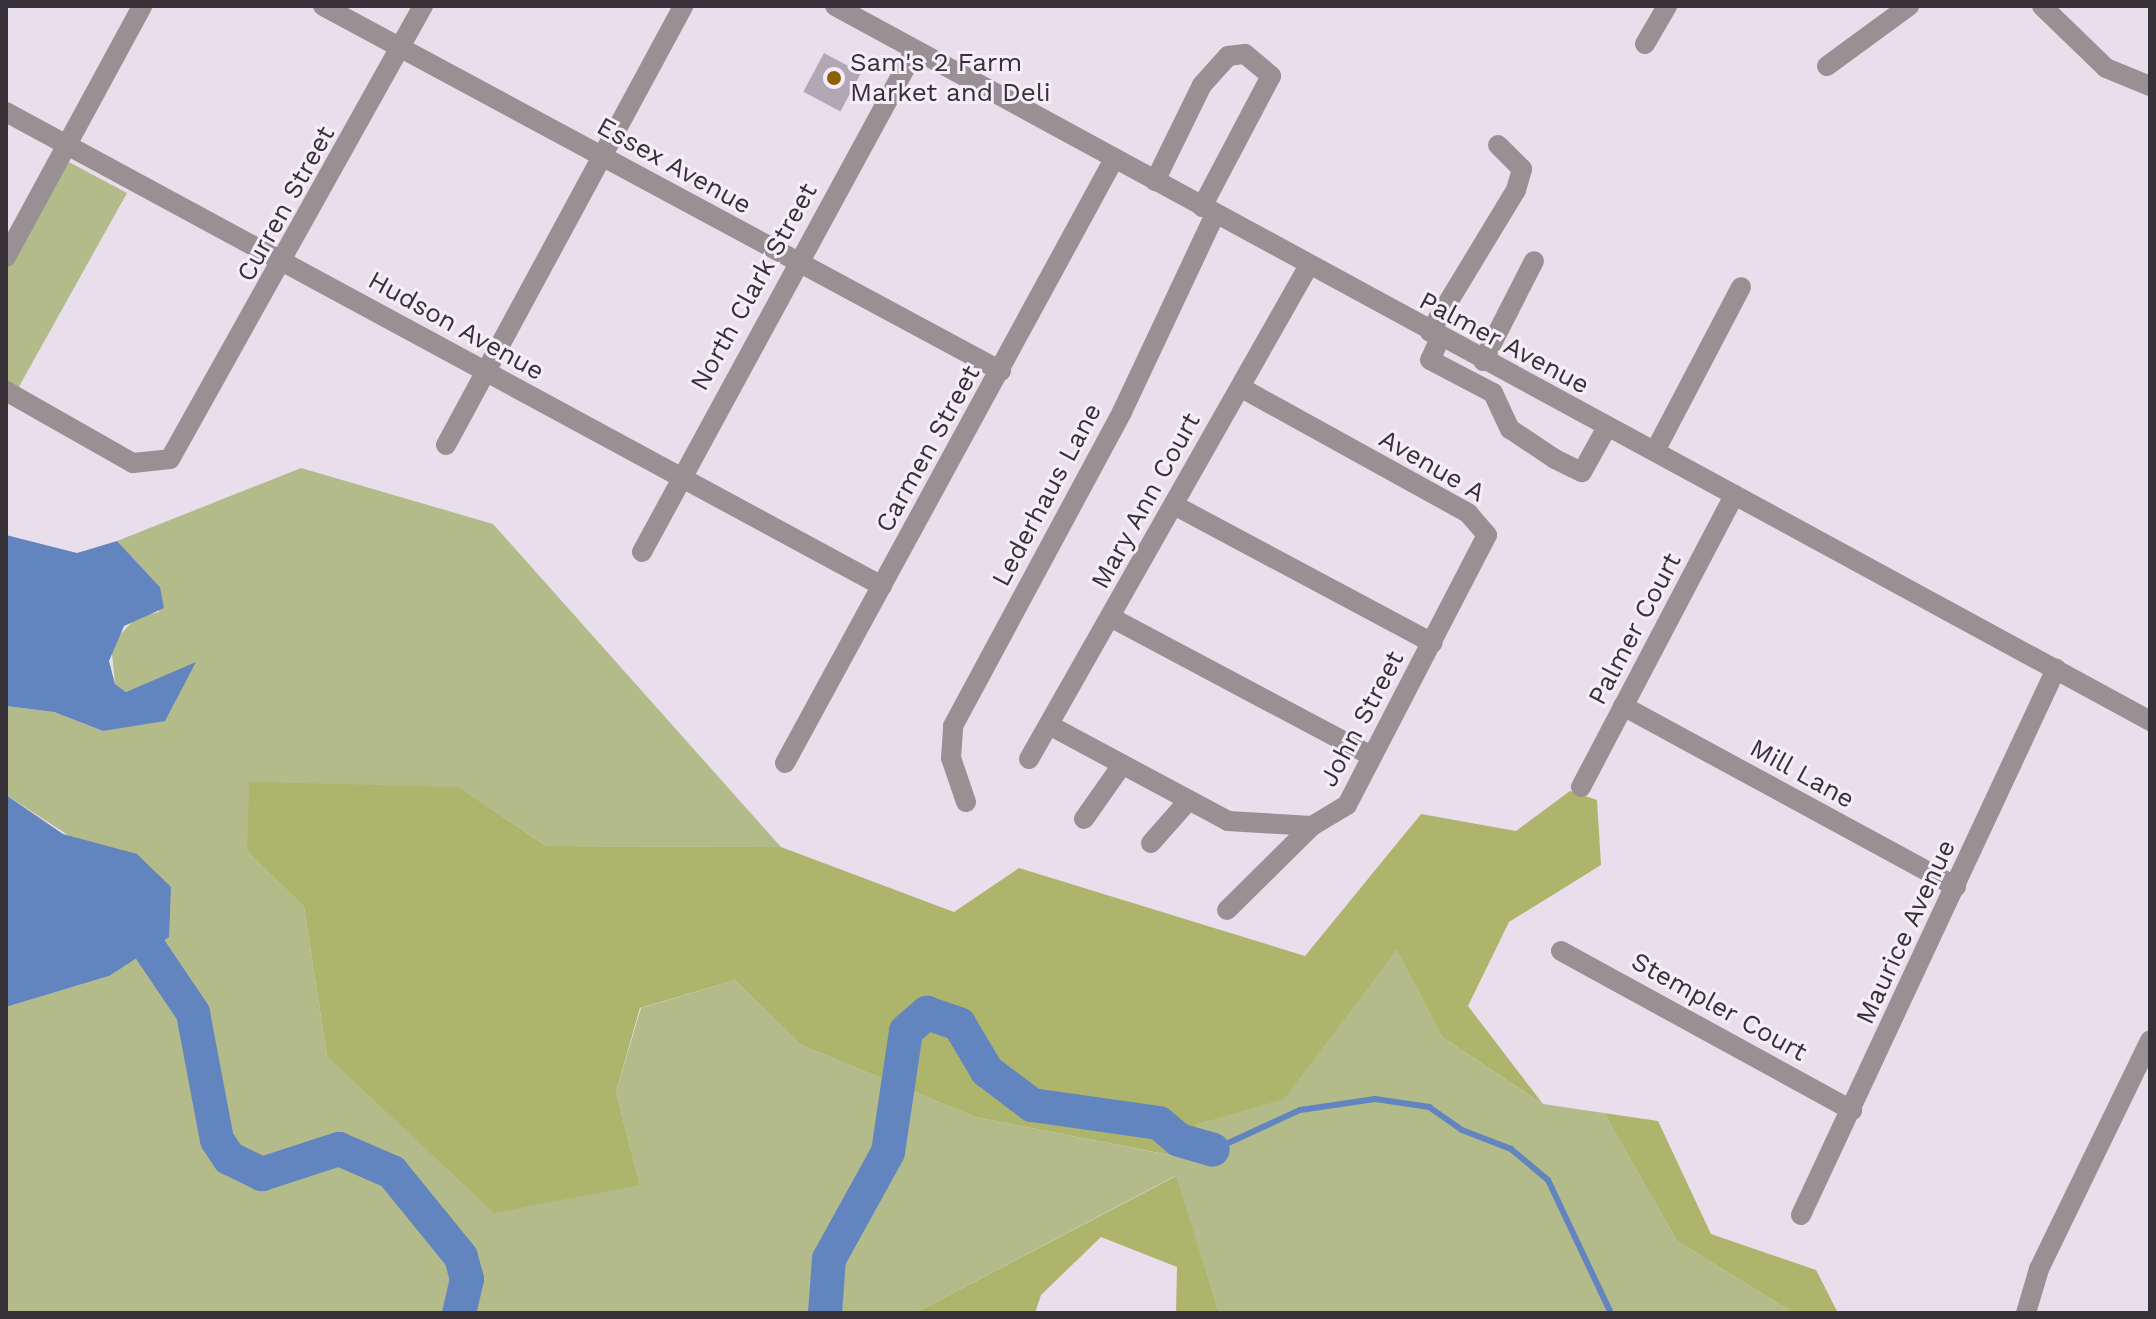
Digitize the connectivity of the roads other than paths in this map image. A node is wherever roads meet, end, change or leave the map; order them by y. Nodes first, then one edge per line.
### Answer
1 (142, 6) edge
2 (323, 6) edge
3 (423, 6) edge
4 (683, 6) edge
5 (835, 6) edge
6 (1667, 6) edge
7 (1909, 6) edge
8 (2042, 6) edge
9 (1645, 44) dead end
10 (401, 48) junction
11 (915, 50) junction
12 (1827, 66) dead end
13 (2150, 86) edge
14 (6, 112) edge
15 (67, 145) junction
16 (1498, 145) dead end
17 (601, 156) junction
18 (1114, 159) junction
19 (1155, 181) junction
20 (1208, 211) junction
21 (6, 257) edge
22 (1534, 261) dead end
23 (284, 262) junction
24 (797, 263) junction
25 (1308, 267) junction
26 (1741, 287) dead end
27 (1435, 335) junction
28 (1483, 361) junction
29 (485, 371) junction
30 (1001, 371) junction
31 (1503, 371) junction
32 (1240, 387) junction
33 (6, 391) edge
34 (1493, 393) junction
35 (1607, 427) junction
36 (446, 445) dead end
37 (1655, 451) junction
38 (682, 478) junction
39 (1734, 495) junction
40 (1174, 505) junction
41 (642, 552) dead end
42 (882, 586) junction
43 (1112, 618) junction
44 (1432, 643) junction
45 (2056, 669) junction
46 (1623, 706) junction
47 (2150, 721) edge
48 (1049, 725) junction
49 (1372, 756) junction
50 (1029, 759) dead end
51 (785, 763) dead end
52 (1122, 765) junction
53 (1581, 787) dead end
54 (1188, 801) junction
55 (966, 802) dead end
56 (1084, 819) dead end
57 (1312, 826) junction
58 (1151, 843) dead end
59 (1956, 887) junction
60 (1227, 910) dead end
61 (1561, 951) dead end
62 (2150, 1040) edge
63 (1852, 1110) junction
64 (1801, 1215) dead end
65 (2026, 1313) edge

1 - 15 street
2 - 10 street, Essex Avenue
3 - 10 street, Curren Street
4 - 17 street
5 - 11 street, Palmer Avenue
6 - 9 street
7 - 12 street
8 - 13 street
10 - 17 street, Essex Avenue
10 - 23 street, Curren Street
11 - 18 street, Palmer Avenue
11 - 24 street, North Clark Street
14 - 15 street, Hudson Avenue
15 - 21 street
15 - 23 street, Hudson Avenue
16 - 27 street
17 - 24 street, Essex Avenue
17 - 29 street
18 - 19 street, Palmer Avenue
18 - 30 street, Carmen Street
19 - 20 street, Palmer Avenue
19 - 20 street, Lederhaus Lane
20 - 25 street, Palmer Avenue
20 - 55 street, Lederhaus Lane
22 - 28 street
23 - 29 street, Hudson Avenue
23 - 33 street, Curren Street
24 - 30 street, Essex Avenue
24 - 38 street, North Clark Street
25 - 27 street, Palmer Avenue
25 - 32 street, Mary Ann Court
26 - 37 street
27 - 28 street, Palmer Avenue
27 - 34 street
28 - 31 street, Palmer Avenue
29 - 36 street
29 - 38 street, Hudson Avenue
30 - 42 street, Carmen Street
31 - 34 street
31 - 35 street, Palmer Avenue
32 - 40 street, Mary Ann Court
32 - 44 street, Avenue A
34 - 35 street
35 - 37 street, Palmer Avenue
37 - 39 street, Palmer Avenue
38 - 41 street, North Clark Street
38 - 42 street, Hudson Avenue
39 - 45 street, Palmer Avenue
39 - 46 street, Palmer Court
40 - 43 street, Mary Ann Court
40 - 44 street
42 - 51 street, Carmen Street
43 - 48 street, Mary Ann Court
43 - 49 street
44 - 49 street, John Street
45 - 47 street, Palmer Avenue
45 - 59 street, Maurice Avenue
46 - 53 street, Palmer Court
46 - 59 street, Mill Lane
48 - 50 street, Mary Ann Court
48 - 52 street
49 - 57 street, John Street
52 - 54 street
52 - 56 street
54 - 57 street
54 - 58 street
57 - 60 street, John Street
59 - 63 street, Maurice Avenue
61 - 63 street, Stempler Court
62 - 65 street
63 - 64 street, Maurice Avenue

